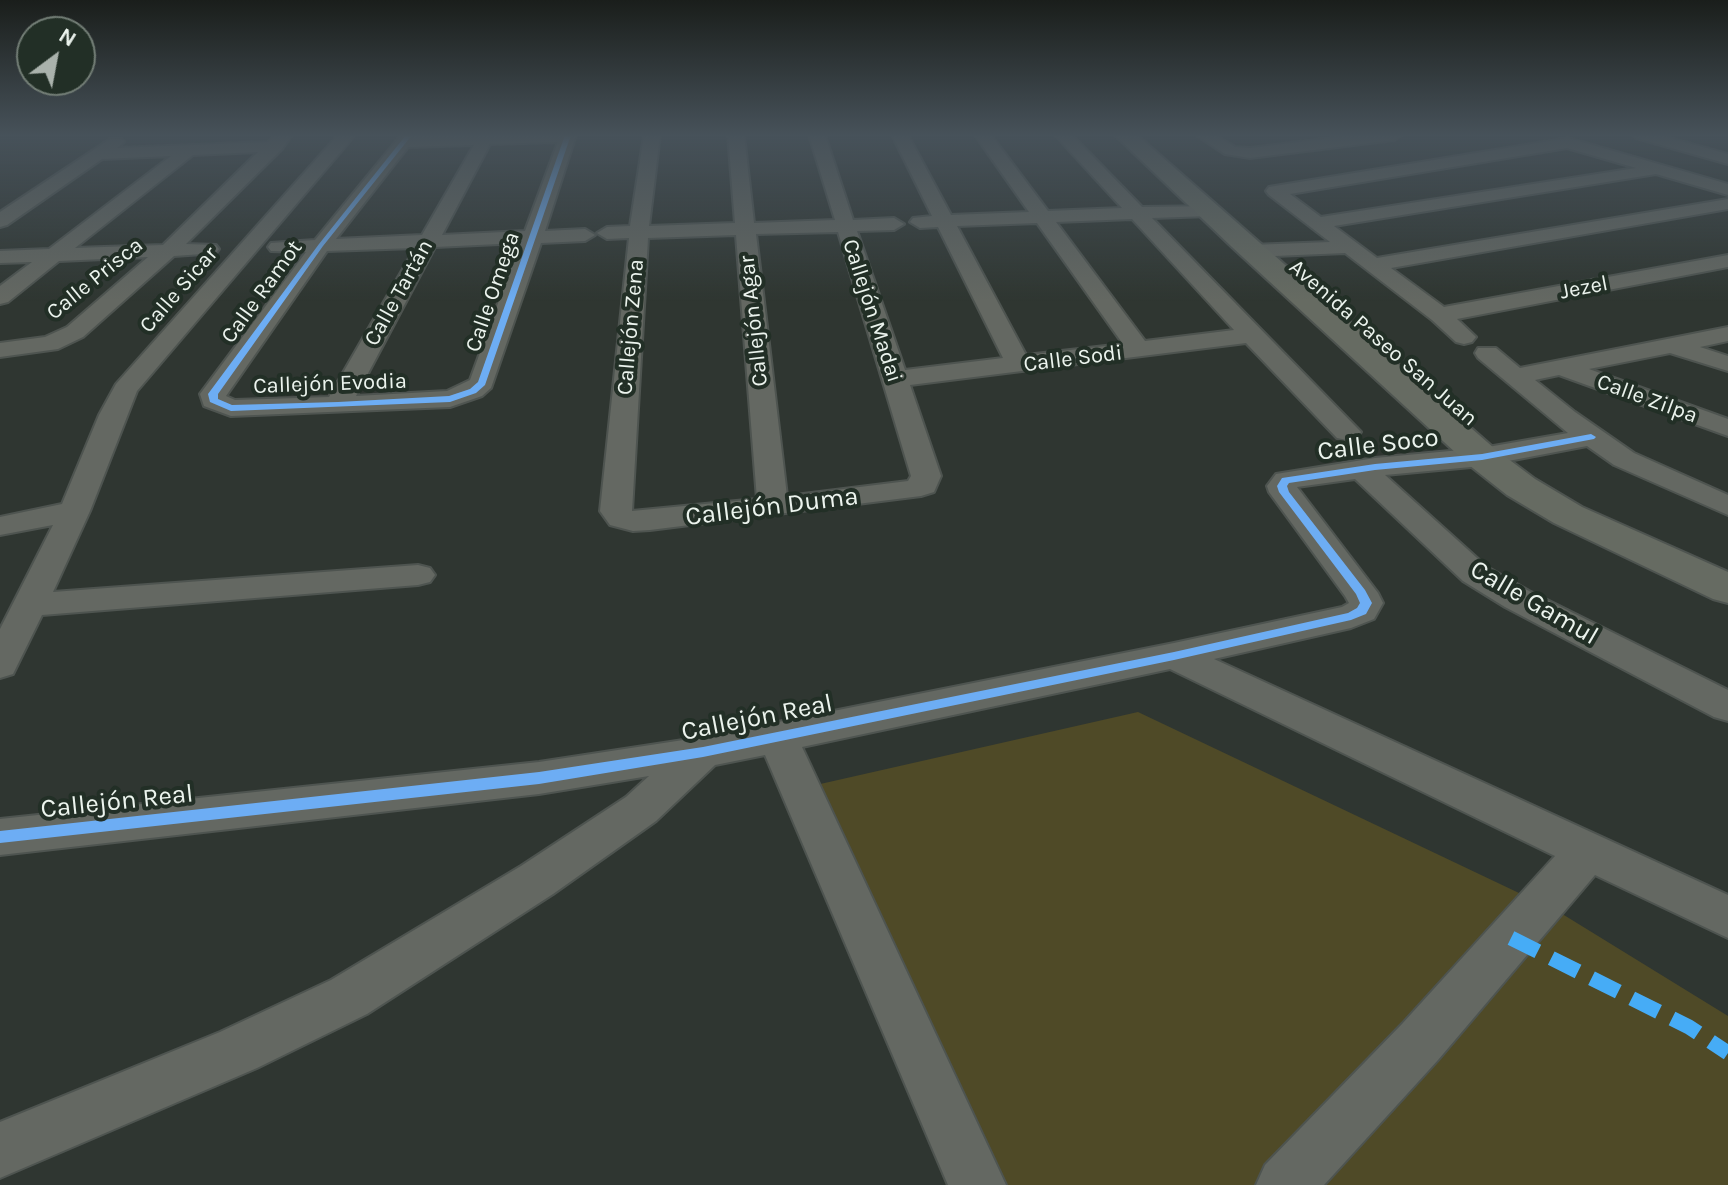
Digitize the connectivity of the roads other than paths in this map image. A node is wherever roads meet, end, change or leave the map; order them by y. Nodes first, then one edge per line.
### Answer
1 (46, 190) edge
2 (137, 190) edge
3 (229, 190) edge
4 (298, 190) edge
5 (365, 190) edge
6 (456, 190) edge
7 (549, 190) edge
8 (645, 190) edge
9 (741, 190) edge
10 (833, 190) edge
11 (929, 190) edge
12 (1024, 190) edge
13 (1117, 190) edge
14 (1187, 190) edge
15 (1202, 190) edge
16 (1277, 190) edge
17 (1529, 190) edge
18 (1728, 204) edge
19 (1209, 210) junction
20 (1403, 210) junction
21 (1139, 213) junction
22 (1045, 218) junction
23 (0, 221) edge
24 (920, 222) dead end
25 (945, 222) junction
26 (1316, 223) junction
27 (894, 224) dead end
28 (843, 225) junction
29 (744, 229) junction
30 (639, 232) junction
31 (607, 233) dead end
32 (585, 235) dead end
33 (533, 237) junction
34 (427, 241) junction
35 (1342, 243) junction
36 (321, 245) junction
37 (1259, 246) junction
38 (278, 247) dead end
39 (1484, 247) junction
40 (209, 249) dead end
41 (169, 250) junction
42 (54, 255) junction
43 (0, 257) edge
44 (1728, 261) edge
45 (1373, 265) junction
46 (0, 297) edge
47 (1440, 315) junction
48 (1728, 334) edge
49 (1252, 335) junction
50 (1672, 346) junction
51 (0, 350) edge
52 (1140, 351) junction
53 (1728, 364) edge
54 (1019, 366) junction
55 (1566, 369) junction
56 (1517, 376) junction
57 (895, 379) junction
58 (450, 399) joint
59 (213, 400) joint
60 (338, 405) junction
61 (1565, 418) junction
62 (1728, 428) edge
63 (1347, 432) dead end
64 (1591, 437) junction
65 (1478, 448) junction
66 (1361, 469) junction
67 (1282, 486) joint
68 (933, 489) joint
69 (1727, 505) edge
70 (773, 507) junction
71 (75, 511) junction
72 (621, 518) joint
73 (0, 526) edge
74 (1728, 564) edge
75 (418, 575) dead end
76 (1728, 589) edge
77 (30, 605) junction
78 (1174, 656) junction
79 (0, 665) edge
80 (1728, 707) edge
81 (777, 737) junction
82 (703, 752) junction
83 (0, 837) edge
84 (1589, 850) junction
85 (1728, 917) edge
86 (0, 1150) edge
87 (977, 1185) edge
88 (1285, 1185) edge

1 - 23 street
2 - 42 street
3 - 41 street, Calle Prisca
4 - 71 street, Calle Sicar
5 - 36 street, Calle Ramot
6 - 34 street, Calle Tartán
7 - 33 street, Calle Omega
8 - 30 street, Callejón Zena
9 - 29 street, Callejón Agar
10 - 28 street, Callejón Madai
11 - 25 street
12 - 22 street
13 - 21 street
14 - 19 street, Avenida Paseo San Juan
15 - 37 street, Avenida Paseo San Juan
16 - 26 street
17 - 20 street
18 - 39 street
19 - 21 street
19 - 37 street, Avenida Paseo San Juan
20 - 26 street
20 - 39 street
21 - 22 street
21 - 49 street
22 - 25 street
22 - 52 street
24 - 25 street
25 - 54 street
26 - 35 street
27 - 28 street
28 - 29 street
28 - 57 street, Callejón Madai
29 - 30 street
29 - 70 street, Callejón Agar
30 - 31 street
30 - 72 street, Callejón Zena
32 - 33 street
33 - 34 street
33 - 58 street, Calle Omega
34 - 36 street
34 - 60 street, Calle Tartán
35 - 37 street
35 - 45 street
36 - 38 street
36 - 59 street, Calle Ramot
37 - 65 street, Avenida Paseo San Juan
39 - 45 street
40 - 41 street
41 - 42 street
41 - 51 street, Calle Prisca
42 - 43 street
42 - 46 street
44 - 47 street, Jezel
45 - 47 street
47 - 56 street
48 - 50 street
49 - 52 street, Calle Sodi
49 - 63 street
50 - 53 street
50 - 55 street
52 - 54 street, Calle Sodi
54 - 57 street, Calle Sodi
55 - 56 street
55 - 62 street, Calle Zilpa
56 - 61 street
57 - 68 street, Callejón Madai
58 - 60 street, Callejón Evodia
59 - 60 street, Callejón Evodia
61 - 64 street
61 - 65 street
64 - 65 street
64 - 69 street
65 - 66 street, Calle Soco
65 - 74 street, Avenida Paseo San Juan
65 - 76 street, Avenida Paseo San Juan
66 - 67 street, Calle Soco
66 - 80 street, Calle Gamul
67 - 78 street, Callejón Real
68 - 70 street, Callejón Duma
70 - 72 street, Callejón Duma
71 - 73 street
71 - 77 street, Calle Sicar
75 - 77 street
77 - 79 street, Calle Sicar
78 - 81 street, Callejón Real
78 - 84 street
81 - 82 street, Callejón Real
81 - 87 street
82 - 83 street, Callejón Real
82 - 86 street
84 - 85 street
84 - 88 street

